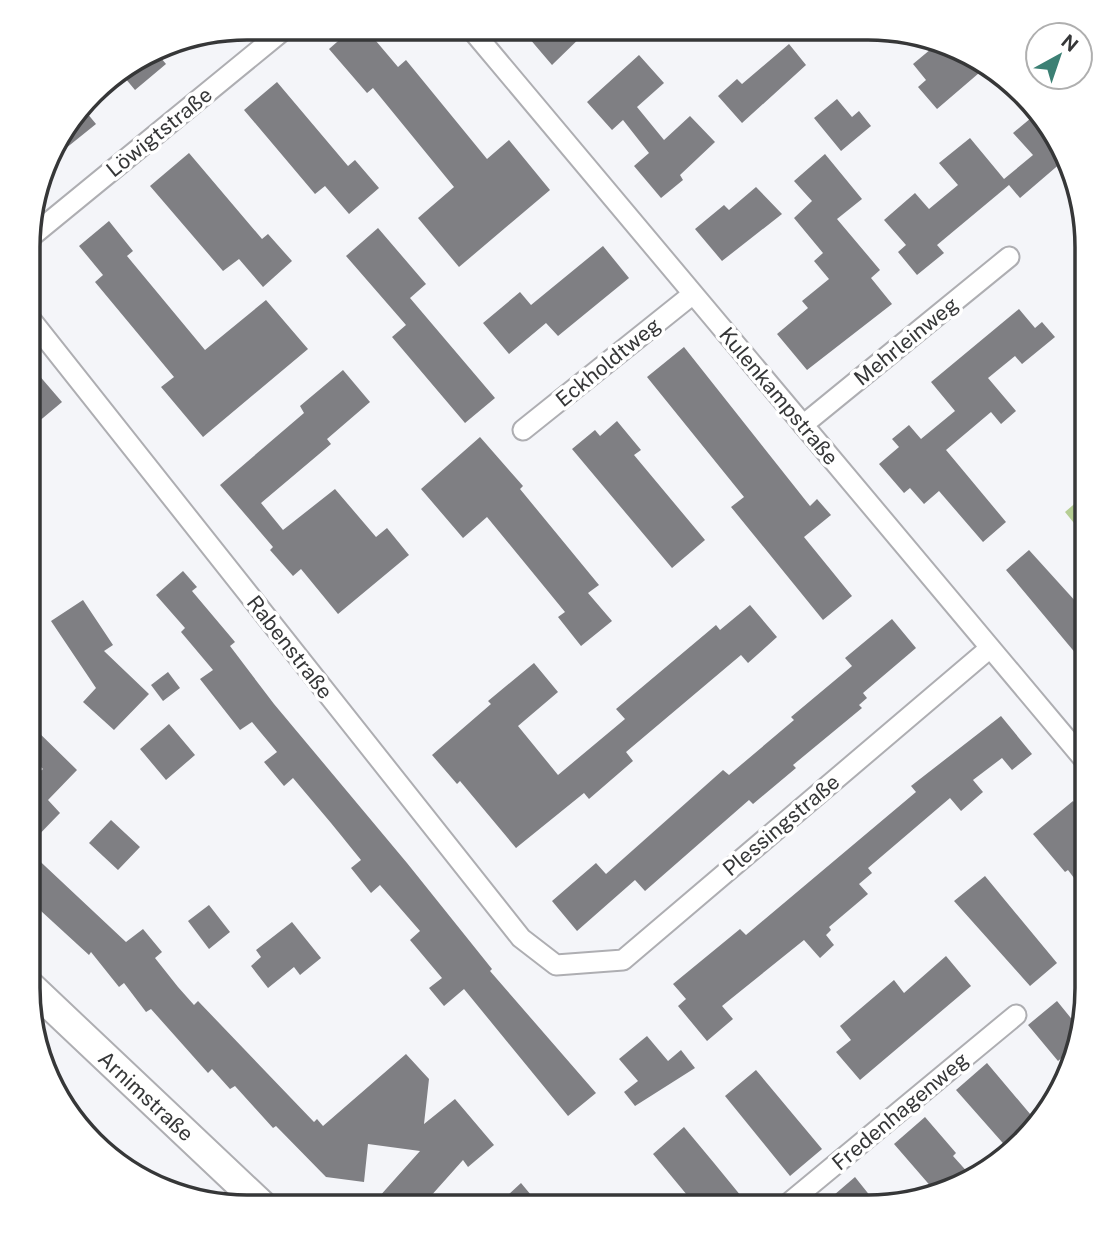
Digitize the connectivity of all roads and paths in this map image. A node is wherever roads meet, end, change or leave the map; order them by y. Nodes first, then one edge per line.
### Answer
1 (271, 40) edge
2 (480, 40) edge
3 (41, 228) edge
4 (1009, 257) dead end
5 (694, 294) junction
6 (40, 331) edge
7 (803, 425) junction
8 (523, 430) dead end
9 (990, 648) junction
10 (1074, 748) edge
11 (556, 965) joint
12 (41, 997) edge
13 (1016, 1015) dead end
14 (240, 1194) edge
15 (800, 1194) edge

1 - 3 street, Löwigtstraße
2 - 5 street, Kulenkampstraße
4 - 7 street, Mehrleinweg
5 - 7 street, Kulenkampstraße
5 - 8 street, Eckholdtweg
6 - 11 street, Rabenstraße
7 - 9 street, Kulenkampstraße
9 - 10 street, Kulenkampstraße
9 - 11 street, Plessingstraße
12 - 14 main road, Arnimstraße
13 - 15 street, Fredenhagenweg

